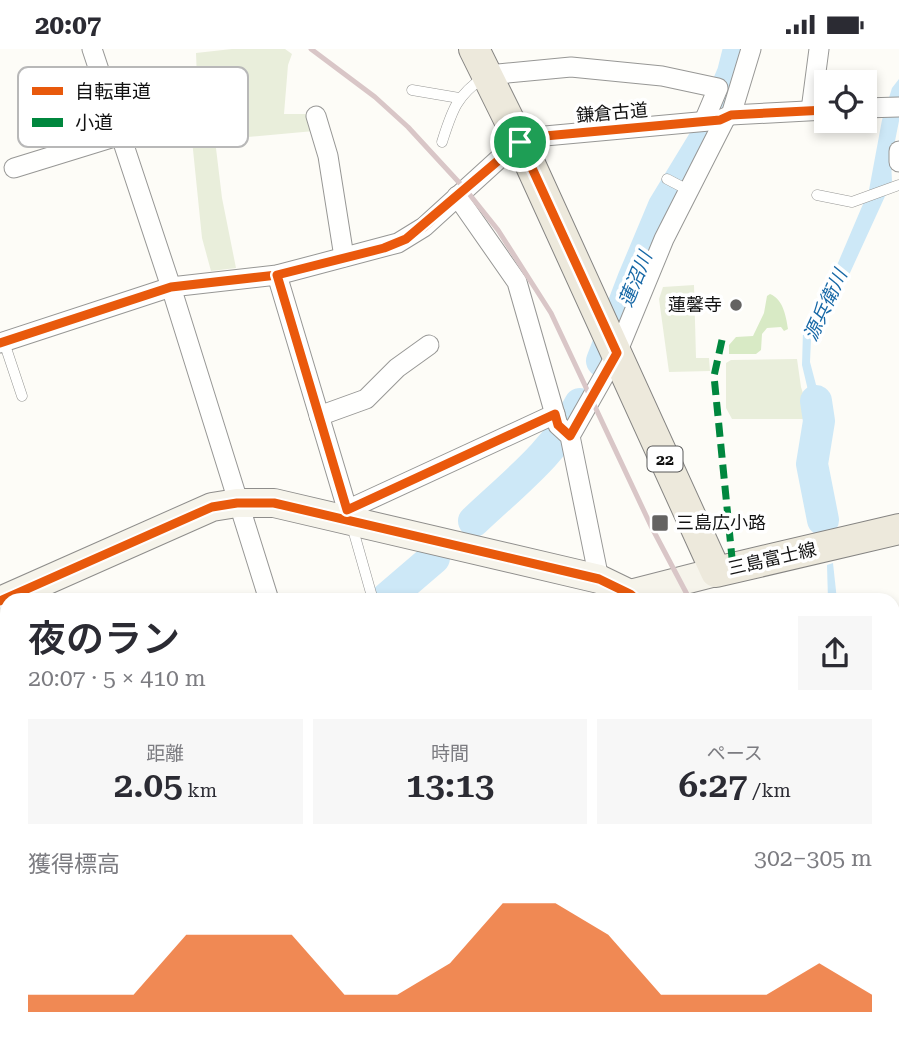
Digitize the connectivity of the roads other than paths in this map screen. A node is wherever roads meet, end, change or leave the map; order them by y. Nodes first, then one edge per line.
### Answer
1 (92, 49) edge
2 (819, 49) edge
3 (747, 50) edge
4 (569, 58) edge
5 (481, 62) edge
6 (98, 67) edge
7 (819, 70) edge
8 (412, 90) dead end
9 (459, 98) junction
10 (814, 110) edge
11 (316, 116) dead end
12 (718, 119) junction
13 (442, 142) dead end
14 (520, 142) junction
15 (82, 147) edge
16 (125, 147) edge
17 (899, 151) edge
18 (899, 162) edge
19 (14, 168) dead end
20 (668, 180) dead end
21 (897, 186) edge
22 (685, 189) junction
23 (817, 195) dead end
24 (457, 196) junction
25 (344, 257) junction
26 (277, 275) junction
27 (171, 288) junction
28 (2, 342) edge
29 (612, 344) junction
30 (429, 345) dead end
31 (22, 396) dead end
32 (319, 416) junction
33 (562, 427) junction
34 (237, 503) junction
35 (349, 516) junction
36 (899, 529) edge
37 (716, 572) junction
38 (18, 593) edge
39 (267, 593) edge
40 (371, 593) edge
41 (621, 593) edge

1 - 6 street
2 - 7 street
3 - 12 street
4 - 5 street
4 - 12 street
5 - 9 lane
5 - 14 main road, 三島富士線 / 22
8 - 9 lane
9 - 13 lane
10 - 12 street, 鎌倉古道
11 - 25 street
12 - 14 street, 鎌倉古道
12 - 22 street
14 - 24 street, 鎌倉古道
14 - 29 main road, 三島富士線 / 22
15 - 19 street
16 - 27 street
17 - 18 street
20 - 22 lane
21 - 23 lane
22 - 29 street
24 - 25 street, 鎌倉古道
24 - 33 street
25 - 26 street, 鎌倉古道
26 - 27 street, 鎌倉古道
26 - 32 street
27 - 28 street, 鎌倉古道
27 - 34 street
28 - 31 lane
29 - 33 street
29 - 37 main road, 三島富士線 / 22
30 - 32 street
32 - 35 street
33 - 35 street
33 - 41 street
34 - 35 street
34 - 38 street
34 - 39 street
35 - 40 lane
35 - 41 street
36 - 37 main road, 三島富士線
37 - 41 street

